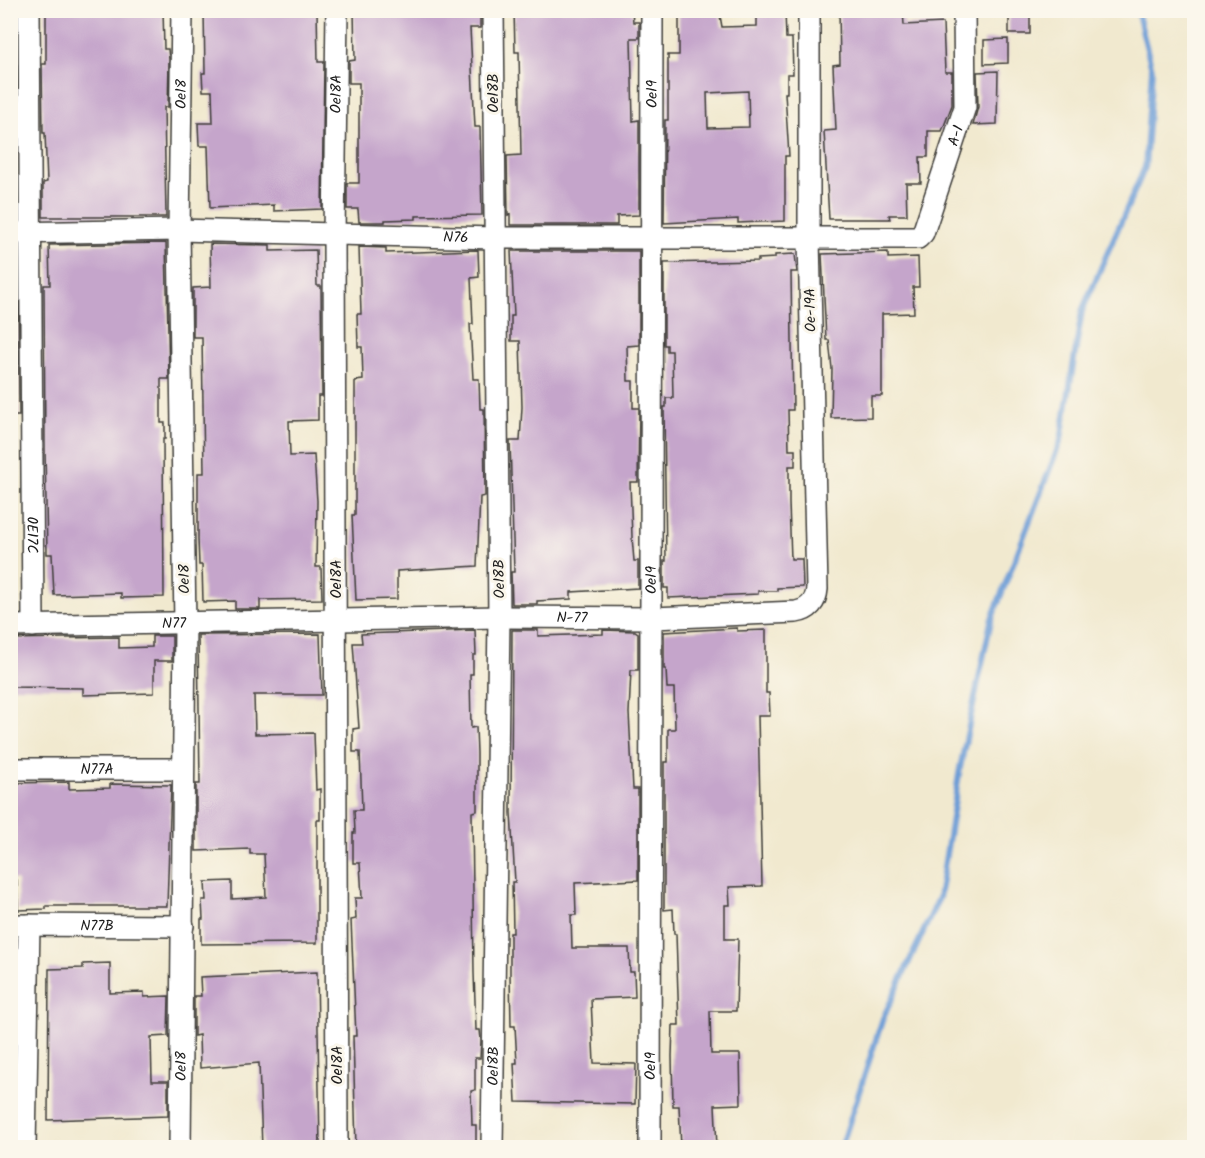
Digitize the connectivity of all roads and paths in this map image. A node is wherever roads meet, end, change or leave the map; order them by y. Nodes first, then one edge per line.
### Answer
1 (28, 10) edge
2 (182, 10) edge
3 (337, 10) edge
4 (494, 10) edge
5 (652, 10) edge
6 (809, 10) edge
7 (964, 10) edge
8 (179, 230) junction
9 (20, 233) edge
10 (334, 234) junction
11 (494, 238) junction
12 (902, 238) joint
13 (651, 239) junction
14 (808, 239) junction
15 (809, 608) joint
16 (499, 617) junction
17 (652, 618) junction
18 (336, 620) junction
19 (185, 624) junction
20 (10, 626) edge
21 (33, 626) junction
22 (10, 769) edge
23 (183, 769) junction
24 (20, 925) edge
25 (183, 926) junction
26 (25, 1148) edge
27 (180, 1148) edge
28 (337, 1148) edge
29 (492, 1148) edge
30 (650, 1148) edge

1 - 9 street, 0E17C
2 - 8 street, Oe18
3 - 10 street, Oe18A
4 - 11 street, Oe18B
5 - 13 street, Oe19
6 - 14 street, Oe-19A
7 - 12 street, A-1
8 - 9 street, N76
8 - 10 street, N76
8 - 19 street, Oe18
9 - 21 street, 0E17C
10 - 11 street, N76
10 - 18 street, Oe18A
11 - 13 street, N76
11 - 16 street, Oe18B
12 - 14 street, N76
13 - 14 street, N76
13 - 17 street, Oe19
14 - 15 street, Oe-19A
15 - 17 street, N-77
16 - 17 street, N-77
16 - 18 street, N-77
16 - 29 street, Oe18B
17 - 30 street, Oe19
18 - 19 street, N77
18 - 28 street, Oe18A
19 - 21 street, N77
19 - 23 street, Oe18
20 - 21 street, N77
22 - 23 street, N77A
23 - 25 street, Oe18
24 - 25 street, N77B
24 - 26 street
25 - 27 street, Oe18

